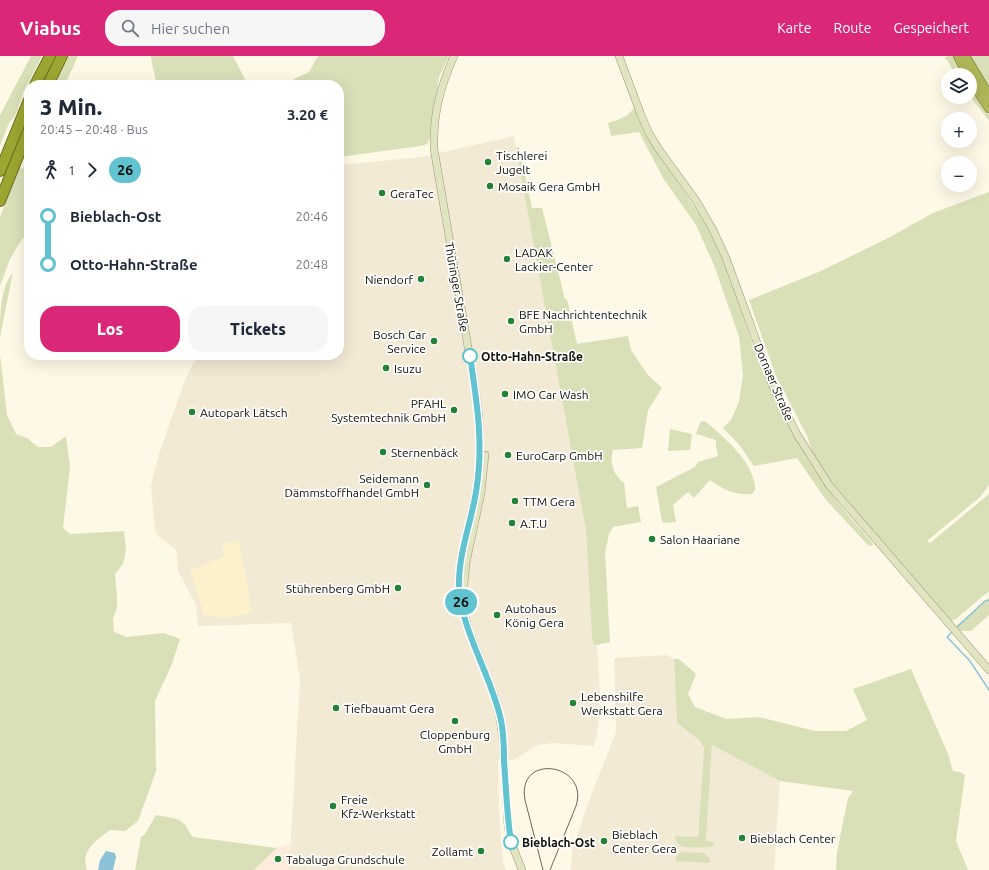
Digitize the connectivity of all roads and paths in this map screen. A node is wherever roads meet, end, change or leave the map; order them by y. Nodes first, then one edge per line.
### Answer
1 (50, 56) edge
2 (62, 56) edge
3 (454, 56) edge
4 (459, 56) edge
5 (620, 56) edge
6 (958, 56) edge
7 (965, 56) edge
8 (964, 68) edge
9 (38, 80) edge
10 (50, 80) edge
11 (977, 90) edge
12 (989, 96) edge
13 (989, 108) edge
14 (24, 112) edge
15 (24, 141) edge
16 (0, 171) edge
17 (0, 201) edge
18 (469, 539) junction
19 (989, 670) edge
20 (522, 870) edge

1 - 9 highway
2 - 10 highway
3 - 18 main road, Thüringer Straße
4 - 18 main road, Thüringer Straße
5 - 19 main road, Dornaer Straße
6 - 8 highway
7 - 12 highway
11 - 13 highway
14 - 16 highway
15 - 17 highway
18 - 20 main road, Thüringer Straße

